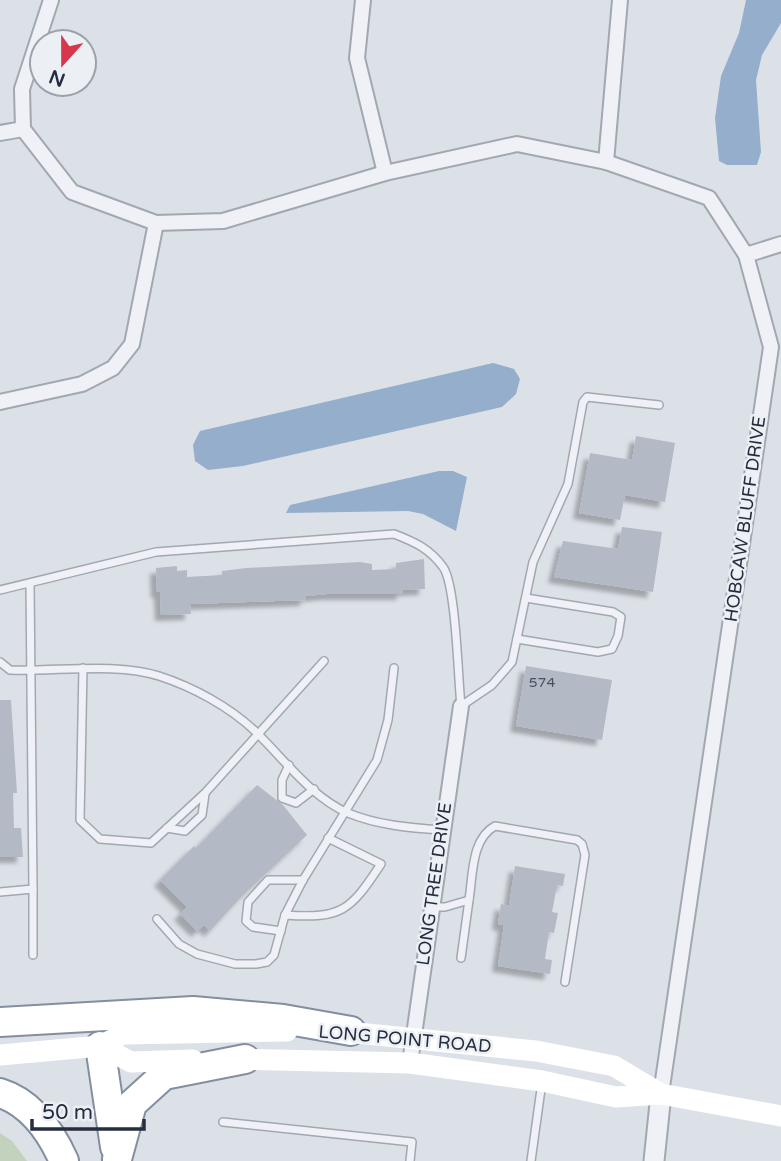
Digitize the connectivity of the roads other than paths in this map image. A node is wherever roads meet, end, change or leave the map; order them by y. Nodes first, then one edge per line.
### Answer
1 (51, 0) edge
2 (363, 0) edge
3 (620, 0) edge
4 (23, 129) junction
5 (0, 133) edge
6 (606, 162) junction
7 (385, 173) junction
8 (156, 223) junction
9 (781, 244) edge
10 (746, 255) junction
11 (776, 347) edge
12 (0, 402) edge
13 (659, 405) dead end
14 (30, 583) junction
15 (0, 590) edge
16 (526, 598) junction
17 (517, 639) junction
18 (0, 662) edge
19 (324, 662) dead end
20 (83, 668) junction
21 (394, 668) dead end
22 (32, 671) junction
23 (461, 706) junction
24 (258, 735) junction
25 (289, 765) junction
26 (314, 789) junction
27 (205, 793) junction
28 (347, 812) junction
29 (167, 828) junction
30 (442, 830) junction
31 (328, 838) junction
32 (303, 880) junction
33 (33, 889) junction
34 (0, 892) edge
35 (469, 900) junction
36 (430, 906) junction
37 (285, 915) junction
38 (157, 919) dead end
39 (281, 931) junction
40 (33, 955) dead end
41 (461, 958) dead end
42 (565, 982) dead end
43 (0, 1022) edge
44 (352, 1031) junction
45 (413, 1036) junction
46 (100, 1046) junction
47 (0, 1055) edge
48 (245, 1059) junction
49 (410, 1063) junction
50 (542, 1081) junction
51 (0, 1093) edge
52 (661, 1094) junction
53 (781, 1116) edge
54 (223, 1122) dead end
55 (117, 1160) edge
56 (64, 1161) edge
57 (410, 1161) edge
58 (531, 1161) edge
59 (654, 1161) edge

1 - 4 street
2 - 7 street
3 - 6 street
4 - 5 street
4 - 8 street, HOBCAW BLUFF DRIVE
6 - 7 street, HOBCAW BLUFF DRIVE
6 - 10 street, HOBCAW BLUFF DRIVE
7 - 8 street, HOBCAW BLUFF DRIVE
8 - 12 street
9 - 10 street
10 - 11 street, HOBCAW BLUFF DRIVE
11 - 52 street, HOBCAW BLUFF DRIVE
13 - 16 lane
14 - 15 lane
14 - 22 lane
14 - 23 lane
16 - 17 lane
16 - 17 lane
17 - 23 lane
18 - 22 lane
19 - 24 lane
20 - 22 lane
20 - 24 lane
20 - 29 lane
21 - 28 lane
22 - 33 lane
23 - 30 street, LONG TREE DRIVE
24 - 25 lane
24 - 27 lane
25 - 26 lane
25 - 26 lane
26 - 28 lane
27 - 29 lane
27 - 29 lane
28 - 30 lane
28 - 31 lane
30 - 36 street, LONG TREE DRIVE
31 - 32 lane
31 - 37 lane
32 - 37 lane
32 - 39 lane
33 - 34 lane
33 - 40 lane
35 - 36 lane
35 - 41 lane
35 - 42 lane
36 - 45 street, LONG TREE DRIVE
37 - 39 lane
38 - 39 lane
43 - 44 highway
44 - 45 main road, LONG POINT ROAD
44 - 46 main road, LONG POINT ROAD
45 - 49 street, LONG TREE DRIVE
45 - 52 main road, LONG POINT ROAD
46 - 47 main road, LONG POINT ROAD
46 - 48 main road, LONG POINT ROAD
46 - 55 highway
48 - 49 main road, LONG POINT ROAD
48 - 55 highway
49 - 50 main road, LONG POINT ROAD
50 - 52 main road, LONG POINT ROAD
50 - 58 lane
51 - 56 highway
52 - 53 main road, LONG POINT ROAD
52 - 59 street
54 - 57 lane

